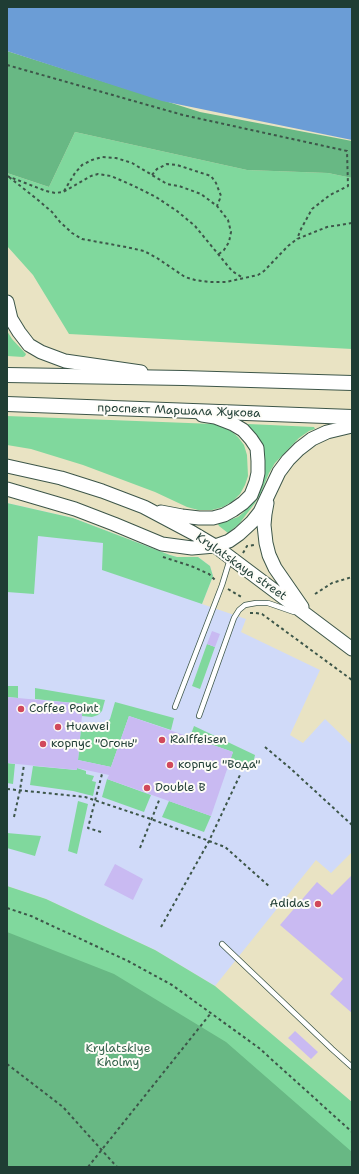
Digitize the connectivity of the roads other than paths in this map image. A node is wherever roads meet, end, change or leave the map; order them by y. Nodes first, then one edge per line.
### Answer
1 (7, 302) edge
2 (7, 375) edge
3 (183, 378) junction
4 (352, 383) edge
5 (7, 404) edge
6 (189, 412) junction
7 (352, 417) edge
8 (352, 426) edge
9 (7, 466) edge
10 (7, 489) edge
11 (268, 496) junction
12 (144, 508) junction
13 (215, 546) junction
14 (231, 558) junction
15 (309, 617) junction
16 (352, 649) edge
17 (175, 707) dead end
18 (199, 716) dead end
19 (222, 944) dead end
20 (352, 1067) edge

1 - 3 main road
2 - 3 main road
3 - 4 main road
5 - 6 main road, проспект Маршала Жукова
6 - 7 main road, проспект Маршала Жукова
6 - 12 main road
8 - 11 main road
9 - 12 main road, Krylatskaya street
10 - 13 main road
11 - 13 main road
11 - 15 main road
12 - 13 main road, Krylatskaya street
13 - 14 main road, Krylatskaya street
14 - 15 main road, Krylatskaya street
14 - 17 lane
15 - 16 main road, Krylatskaya street
15 - 18 lane
19 - 20 lane

